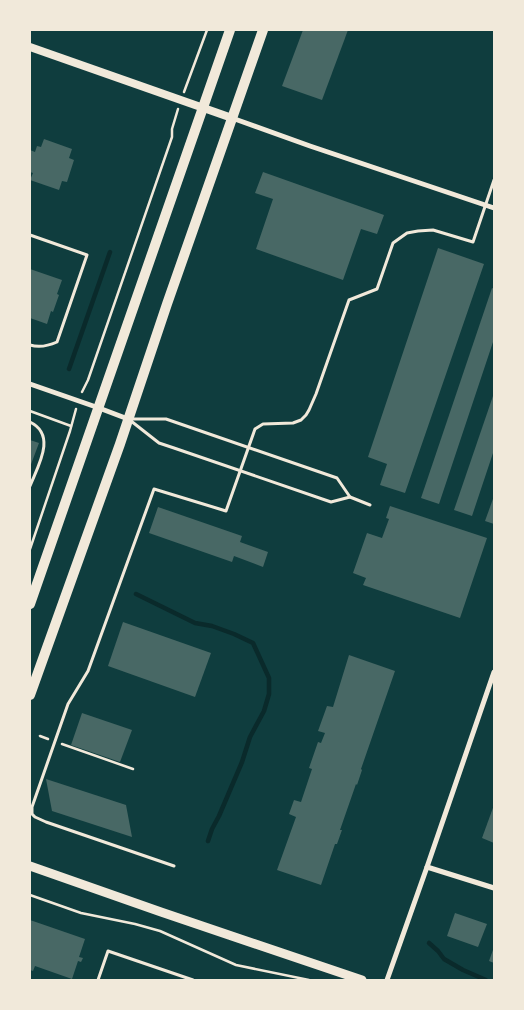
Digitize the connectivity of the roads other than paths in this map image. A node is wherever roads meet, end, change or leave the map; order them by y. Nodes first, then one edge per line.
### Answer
1 (230, 30) edge
2 (262, 30) edge
3 (30, 47) edge
4 (203, 108) junction
5 (232, 118) junction
6 (494, 180) edge
7 (486, 205) junction
8 (494, 208) edge
9 (30, 236) edge
10 (30, 345) edge
11 (30, 384) edge
12 (99, 408) junction
13 (128, 419) junction
14 (30, 422) edge
15 (248, 448) junction
16 (241, 470) junction
17 (30, 486) edge
18 (350, 497) junction
19 (370, 505) dead end
20 (30, 604) edge
21 (494, 672) edge
22 (30, 695) edge
23 (30, 866) edge
24 (174, 866) dead end
25 (427, 867) junction
26 (494, 888) edge
27 (98, 980) edge
28 (193, 980) edge
29 (362, 980) edge
30 (386, 980) edge

1 - 4 main road
2 - 5 main road
3 - 4 street
4 - 5 street
4 - 12 main road
5 - 7 street
5 - 13 main road
6 - 7 lane
7 - 8 street
7 - 15 lane
9 - 10 lane
11 - 12 street
12 - 13 street
12 - 20 main road
13 - 15 lane
13 - 16 lane
13 - 22 main road
14 - 17 lane
15 - 16 lane
15 - 18 lane
16 - 18 lane
16 - 24 lane
18 - 19 lane
21 - 25 street
23 - 29 main road
25 - 26 street
25 - 30 street
27 - 28 lane

